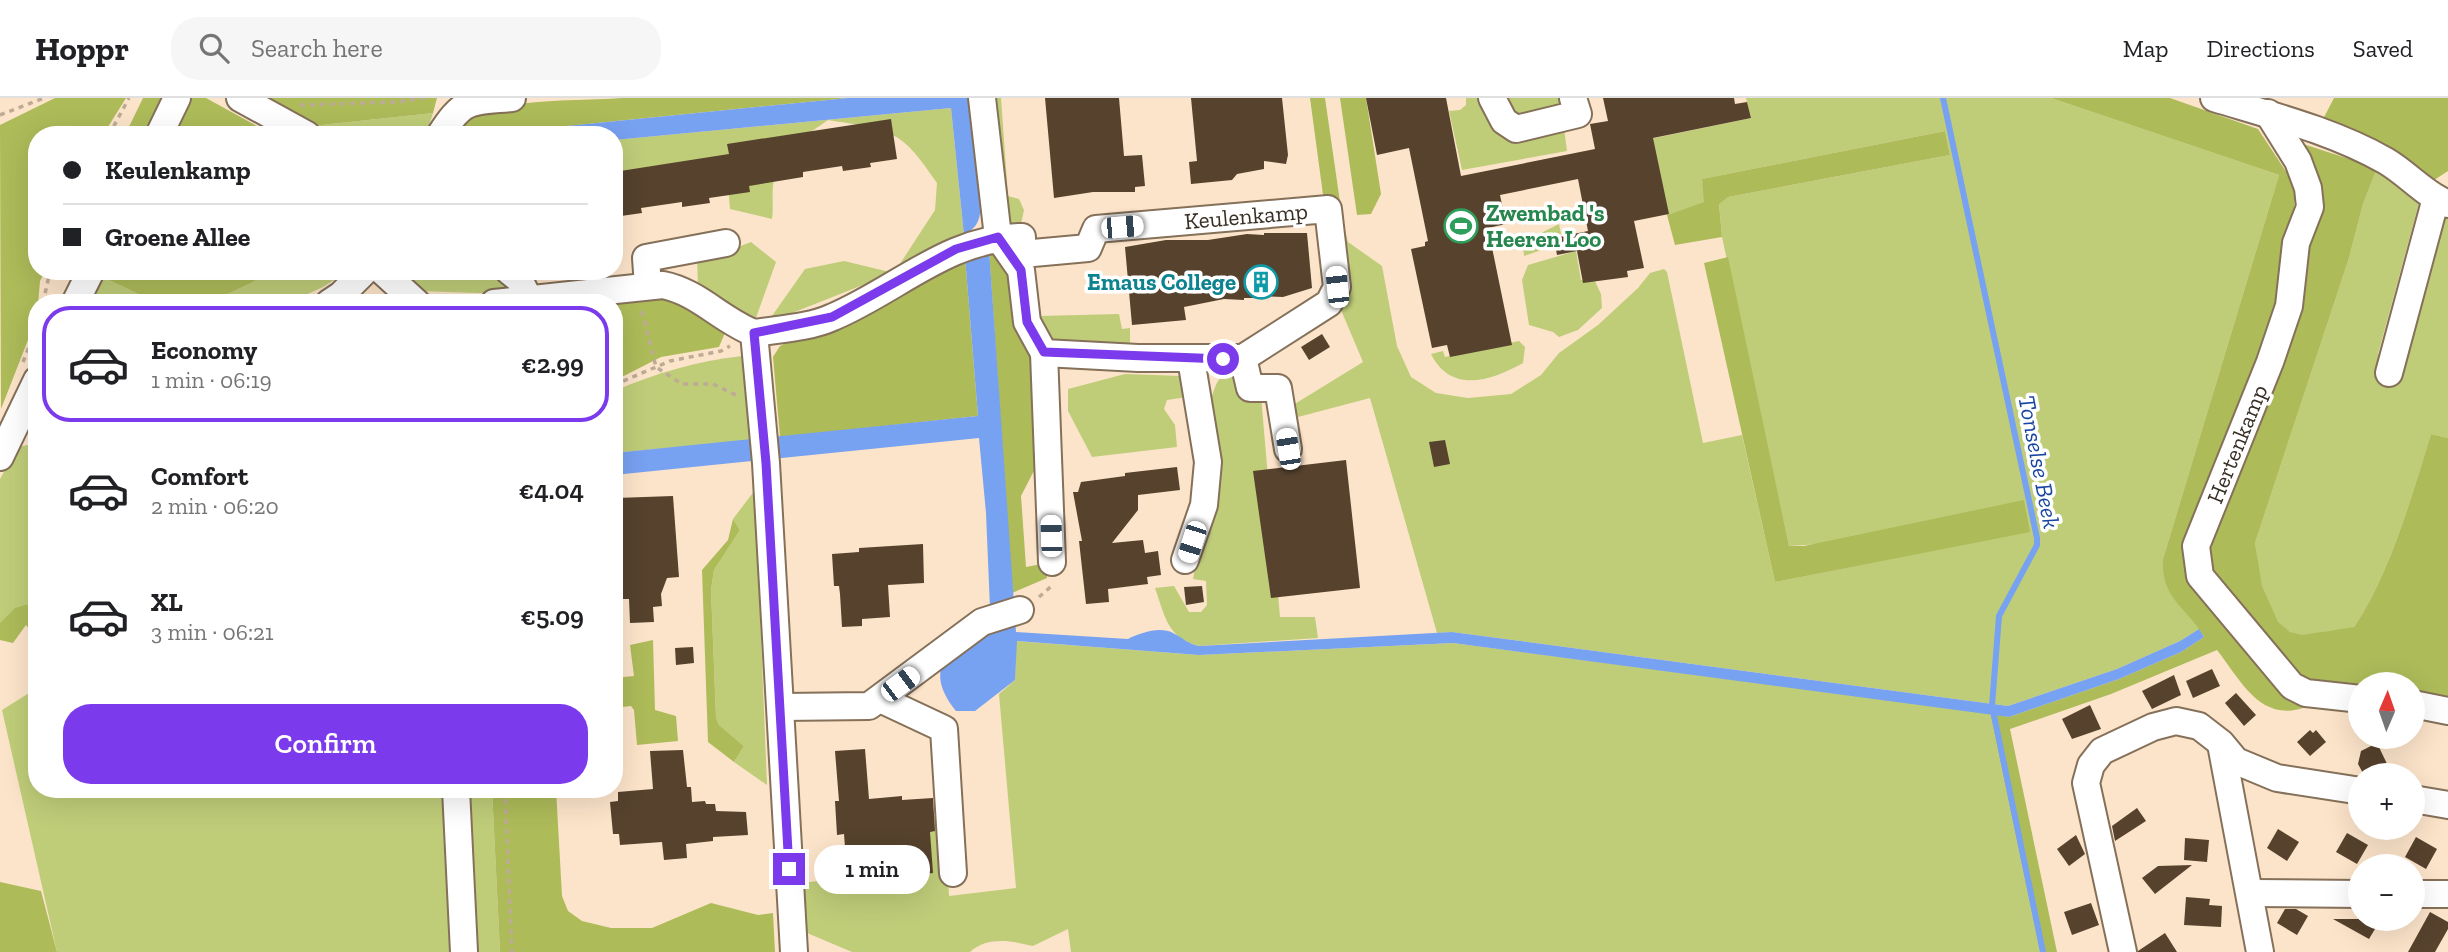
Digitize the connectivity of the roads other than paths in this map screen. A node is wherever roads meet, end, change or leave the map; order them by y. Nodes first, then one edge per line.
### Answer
1 (177, 98) edge
2 (240, 98) edge
3 (512, 98) edge
4 (982, 98) edge
5 (1492, 98) edge
6 (1573, 98) edge
7 (2214, 98) edge
8 (464, 100) edge
9 (2269, 113) junction
10 (163, 126) edge
11 (291, 126) edge
12 (445, 126) edge
13 (2442, 201) edge
14 (998, 237) junction
15 (726, 243) dead end
16 (355, 280) edge
17 (392, 280) edge
18 (520, 280) edge
19 (644, 287) junction
20 (339, 294) edge
21 (407, 294) edge
22 (536, 294) edge
23 (575, 294) edge
24 (754, 333) junction
25 (1044, 352) junction
26 (1243, 358) junction
27 (1191, 359) junction
28 (2389, 373) dead end
29 (28, 401) edge
30 (17, 426) edge
31 (1288, 449) dead end
32 (0, 457) edge
33 (1185, 561) dead end
34 (1052, 562) road end
35 (1020, 610) road end
36 (2348, 698) edge
37 (880, 699) junction
38 (782, 707) junction
39 (2426, 707) edge
40 (2448, 711) edge
41 (2221, 743) junction
42 (2348, 789) edge
43 (456, 798) edge
44 (2425, 801) edge
45 (2448, 805) edge
46 (953, 873) dead end
47 (2250, 893) junction
48 (2348, 894) edge
49 (2425, 894) edge
50 (2448, 894) edge
51 (464, 952) edge
52 (794, 952) edge
53 (2123, 952) edge
54 (2260, 952) edge

1 - 10 street
2 - 11 street
3 - 8 street
4 - 14 street
5 - 6 street
7 - 9 street
8 - 12 street
9 - 13 street
9 - 36 street, Hertenkamp
13 - 28 street
14 - 24 street
14 - 25 street
14 - 26 street, Keulenkamp
15 - 19 street
16 - 20 street
17 - 21 street
18 - 22 street
19 - 23 street
19 - 24 street
24 - 38 street
25 - 27 street
25 - 34 street
26 - 27 street
26 - 31 street
27 - 33 street
29 - 30 street
30 - 32 street
35 - 37 street
37 - 38 street
37 - 46 street
38 - 52 street
39 - 40 street
41 - 42 street
41 - 47 street
41 - 53 street
43 - 51 street
44 - 45 street
47 - 48 street
47 - 54 street
49 - 50 street

